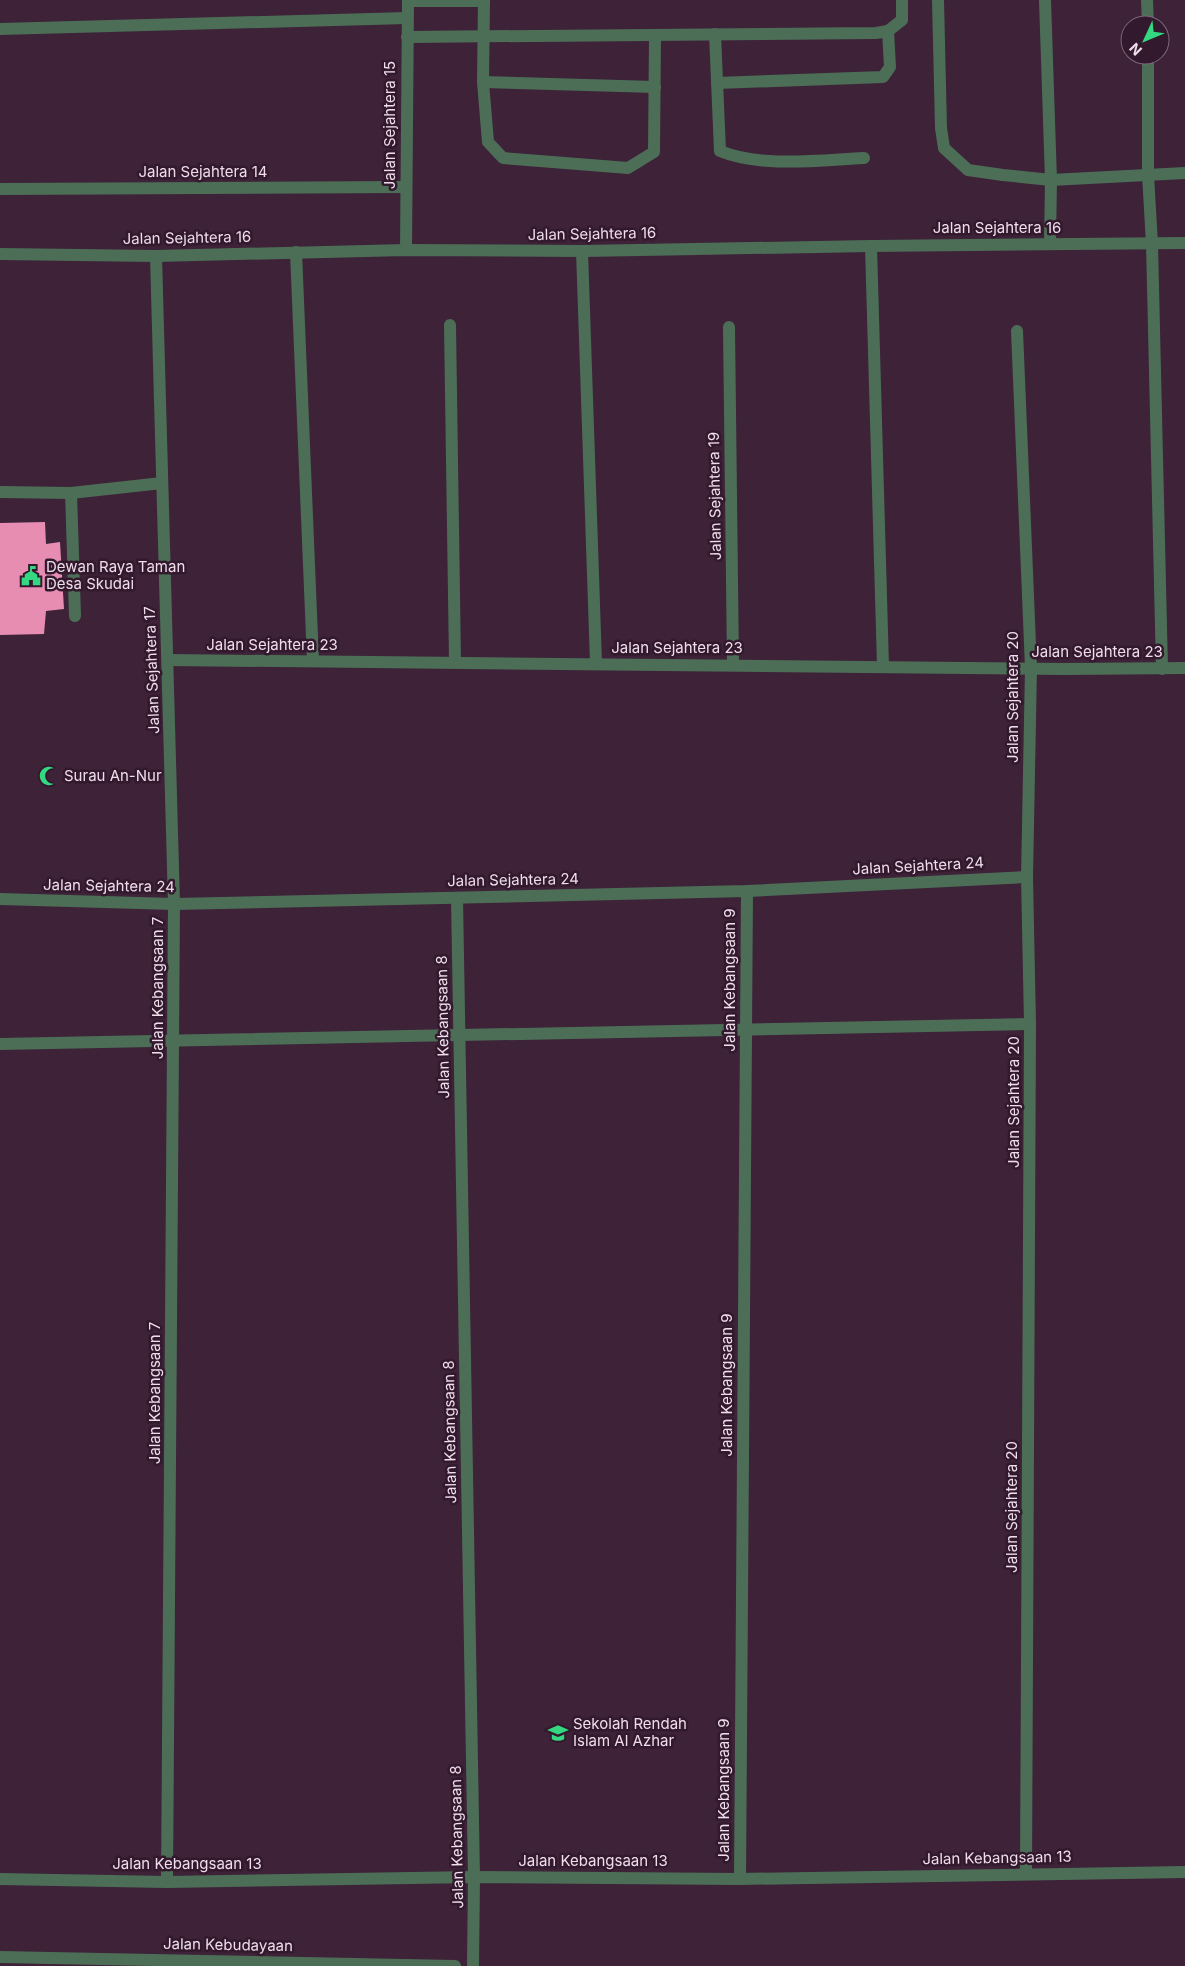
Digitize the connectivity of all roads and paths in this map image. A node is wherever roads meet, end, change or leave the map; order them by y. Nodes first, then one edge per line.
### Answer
1 (408, 0) edge
2 (484, 0) edge
3 (902, 0) edge
4 (938, 0) edge
5 (1046, 0) edge
6 (1147, 0) edge
7 (1148, 15) edge
8 (408, 18) junction
9 (0, 29) edge
10 (888, 31) junction
11 (715, 34) junction
12 (655, 35) junction
13 (407, 37) junction
14 (484, 37) junction
15 (1148, 65) edge
16 (483, 82) junction
17 (717, 83) junction
18 (655, 87) junction
19 (864, 158) dead end
20 (1185, 174) edge
21 (1148, 175) junction
22 (1051, 180) junction
23 (406, 187) junction
24 (0, 189) edge
25 (1185, 243) edge
26 (1050, 244) junction
27 (1152, 244) junction
28 (871, 246) junction
29 (406, 250) junction
30 (582, 251) junction
31 (296, 252) junction
32 (0, 254) edge
33 (156, 256) junction
34 (450, 325) dead end
35 (729, 327) dead end
36 (1018, 331) dead end
37 (162, 483) junction
38 (0, 492) edge
39 (71, 493) junction
40 (75, 616) dead end
41 (168, 660) junction
42 (313, 661) junction
43 (455, 662) junction
44 (596, 663) junction
45 (733, 664) junction
46 (883, 666) junction
47 (1031, 668) junction
48 (1162, 668) junction
49 (1185, 668) edge
50 (1027, 877) junction
51 (747, 891) junction
52 (457, 898) junction
53 (0, 899) edge
54 (174, 904) junction
55 (1030, 1024) junction
56 (746, 1030) junction
57 (459, 1035) junction
58 (174, 1040) junction
59 (0, 1044) edge
60 (1185, 1872) edge
61 (1026, 1873) junction
62 (474, 1877) junction
63 (740, 1878) junction
64 (0, 1879) edge
65 (167, 1882) junction
66 (0, 1957) edge
67 (455, 1966) edge
68 (473, 1966) edge

1 - 2 street
1 - 8 street, Jalan Sejahtera 15
2 - 14 street
3 - 10 street
4 - 22 street
5 - 22 street
6 - 7 street
8 - 9 street
8 - 13 street, Jalan Sejahtera 15
10 - 11 street
10 - 17 street
11 - 12 street
11 - 17 street
12 - 14 street
12 - 18 street
13 - 14 street
13 - 23 street, Jalan Sejahtera 15
14 - 16 street
15 - 21 street
16 - 18 street
16 - 18 street
17 - 19 street
20 - 21 street
21 - 22 street
21 - 27 street
22 - 26 street
23 - 24 street, Jalan Sejahtera 14
23 - 29 street, Jalan Sejahtera 15
25 - 27 street, Jalan Sejahtera 16
26 - 27 street, Jalan Sejahtera 16
26 - 28 street, Jalan Sejahtera 16
27 - 48 street
28 - 30 street, Jalan Sejahtera 16
28 - 46 street
29 - 30 street, Jalan Sejahtera 16
29 - 31 street, Jalan Sejahtera 16
30 - 44 street
31 - 33 street, Jalan Sejahtera 16
31 - 42 street
32 - 33 street, Jalan Sejahtera 16
33 - 37 street, Jalan Sejahtera 17
34 - 43 street
35 - 45 street, Jalan Sejahtera 19
36 - 47 street, Jalan Sejahtera 20
37 - 39 street
37 - 41 street, Jalan Sejahtera 17
38 - 39 street
39 - 40 street
41 - 42 street, Jalan Sejahtera 23
41 - 54 street, Jalan Sejahtera 17
42 - 43 street, Jalan Sejahtera 23
43 - 44 street, Jalan Sejahtera 23
44 - 45 street, Jalan Sejahtera 23
45 - 46 street, Jalan Sejahtera 23
46 - 47 street, Jalan Sejahtera 23
47 - 48 street, Jalan Sejahtera 23
47 - 50 street, Jalan Sejahtera 20
48 - 49 street, Jalan Sejahtera 23
50 - 51 street, Jalan Sejahtera 24
50 - 55 street, Jalan Sejahtera 20
51 - 52 street, Jalan Sejahtera 24
51 - 56 street, Jalan Kebangsaan 9
52 - 54 street, Jalan Sejahtera 24
52 - 57 street, Jalan Kebangsaan 8
53 - 54 street, Jalan Sejahtera 24
54 - 58 street, Jalan Kebangsaan 7
55 - 56 street
55 - 61 street, Jalan Sejahtera 20
56 - 57 street
56 - 63 street, Jalan Kebangsaan 9
57 - 58 street
57 - 62 street, Jalan Kebangsaan 8
58 - 59 street
58 - 65 street, Jalan Kebangsaan 7
60 - 61 street, Jalan Kebangsaan 13
61 - 63 street, Jalan Kebangsaan 13
62 - 63 street, Jalan Kebangsaan 13
62 - 65 street, Jalan Kebangsaan 13
62 - 68 street, Jalan Kebangsaan 8
64 - 65 street, Jalan Kebangsaan 13
66 - 67 street, Jalan Kebudayaan

